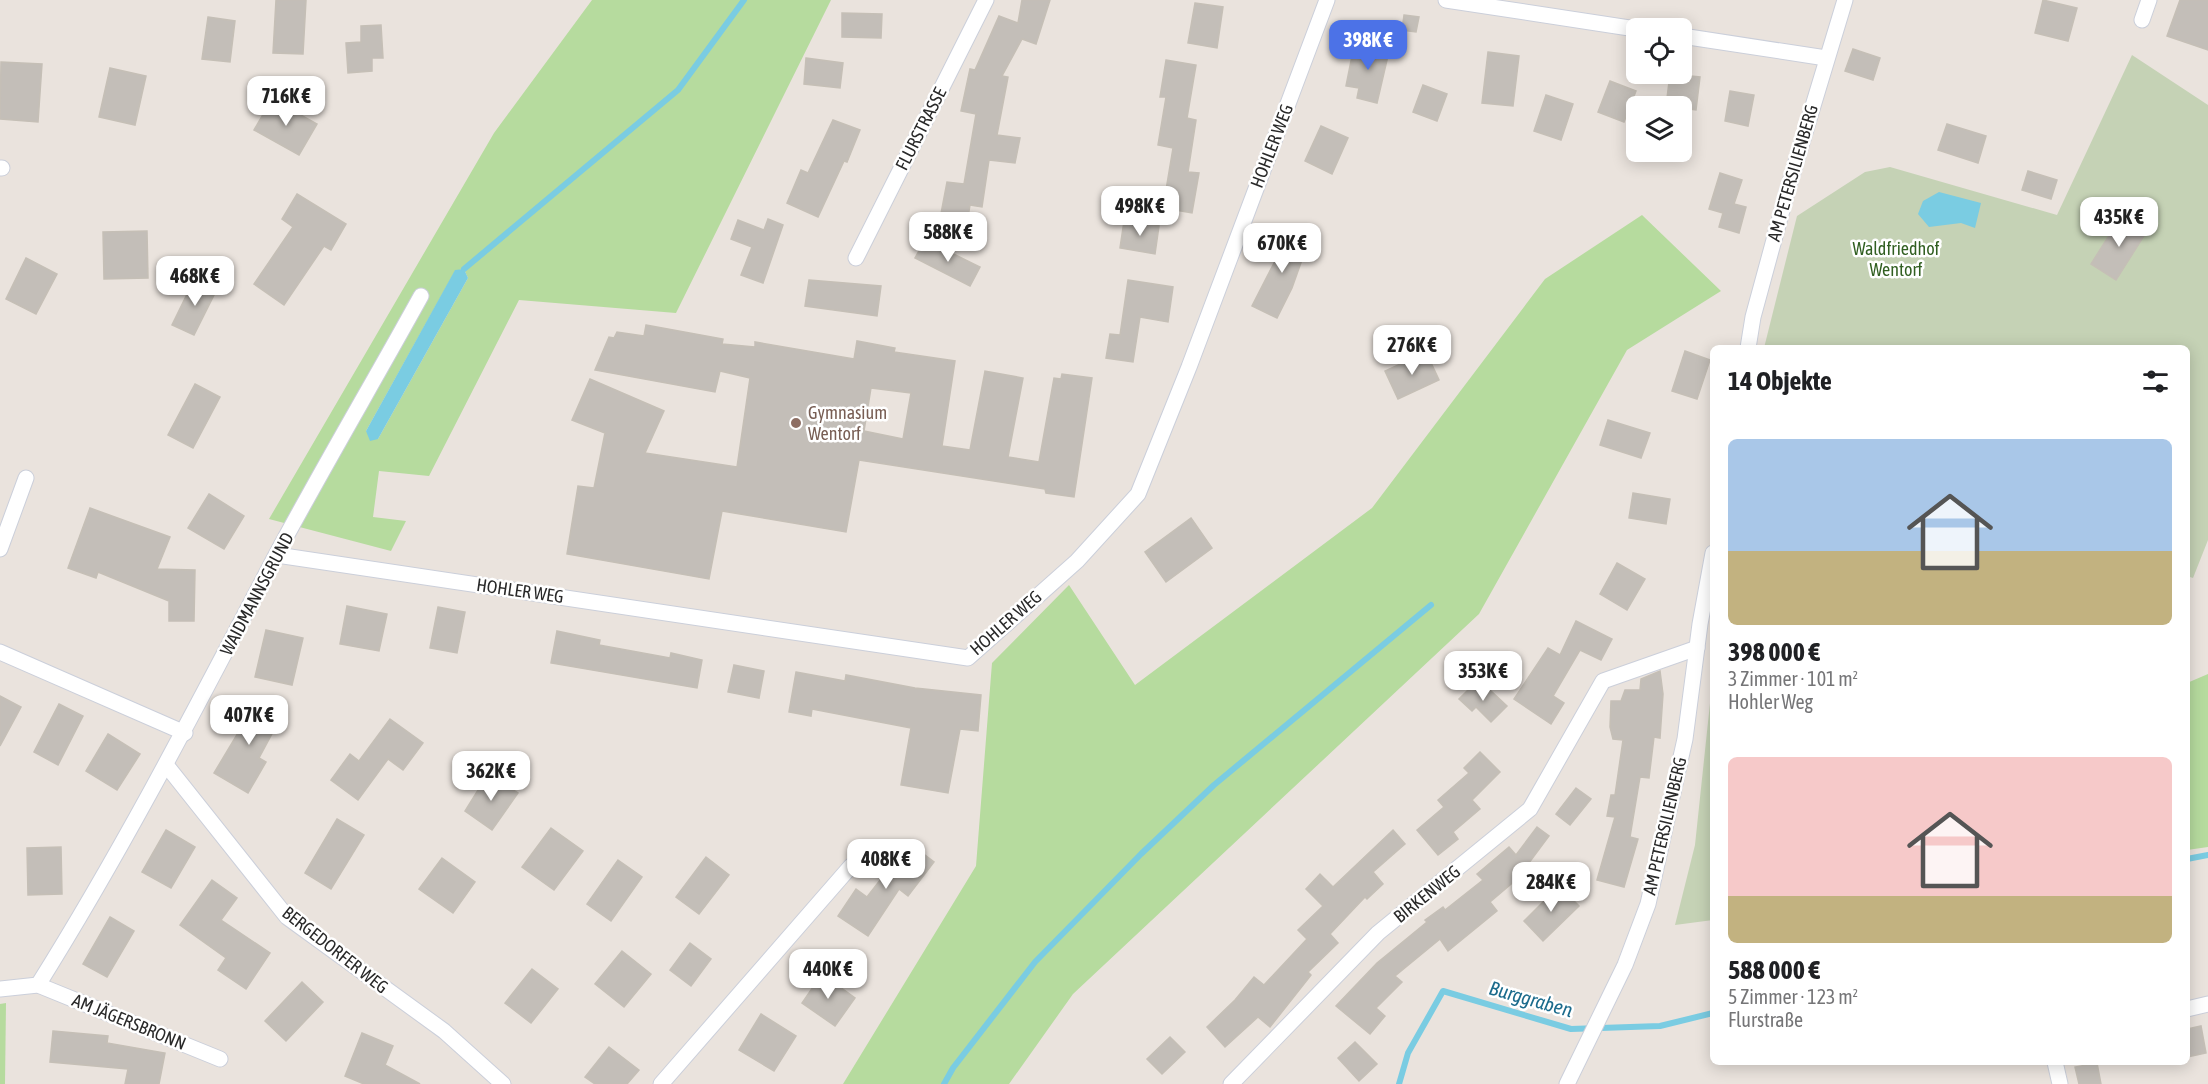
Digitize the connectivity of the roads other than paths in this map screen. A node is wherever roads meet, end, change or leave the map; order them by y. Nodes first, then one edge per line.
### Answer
1 (986, 0) edge
2 (1327, 0) edge
3 (1446, 0) edge
4 (1845, 0) edge
5 (2149, 0) edge
6 (2142, 20) dead end
7 (1626, 27) edge
8 (1692, 38) edge
9 (1826, 58) junction
10 (856, 258) dead end
11 (421, 296) dead end
12 (1748, 345) edge
13 (26, 478) dead end
14 (0, 549) edge
15 (277, 555) junction
16 (1710, 571) edge
17 (1697, 648) junction
18 (0, 652) edge
19 (184, 733) junction
20 (167, 766) junction
21 (851, 866) dead end
22 (38, 985) junction
23 (0, 989) edge
24 (2208, 1005) edge
25 (2190, 1008) edge
26 (220, 1059) dead end
27 (2056, 1065) edge
28 (503, 1084) edge
29 (661, 1084) edge
30 (1231, 1084) edge
31 (1567, 1084) edge
32 (2060, 1084) edge

1 - 10 street, FLURSTRASSE
2 - 15 street, HOHLER WEG
3 - 7 street
4 - 9 street, AM PETERSILIENBERG
5 - 6 street
8 - 9 street
9 - 12 street, AM PETERSILIENBERG
11 - 15 street, WAIDMANNSGRUND
13 - 14 street
15 - 19 street, WAIDMANNSGRUND
16 - 17 street, AM PETERSILIENBERG
17 - 30 street, BIRKENWEG
17 - 31 street, AM PETERSILIENBERG
18 - 19 street
19 - 20 street, WAIDMANNSGRUND
20 - 22 street, WAIDMANNSGRUND
20 - 28 street, BERGEDORFER WEG
21 - 29 street
22 - 23 street
22 - 26 street, AM JÄGERSBRONN
24 - 25 street
27 - 32 street

